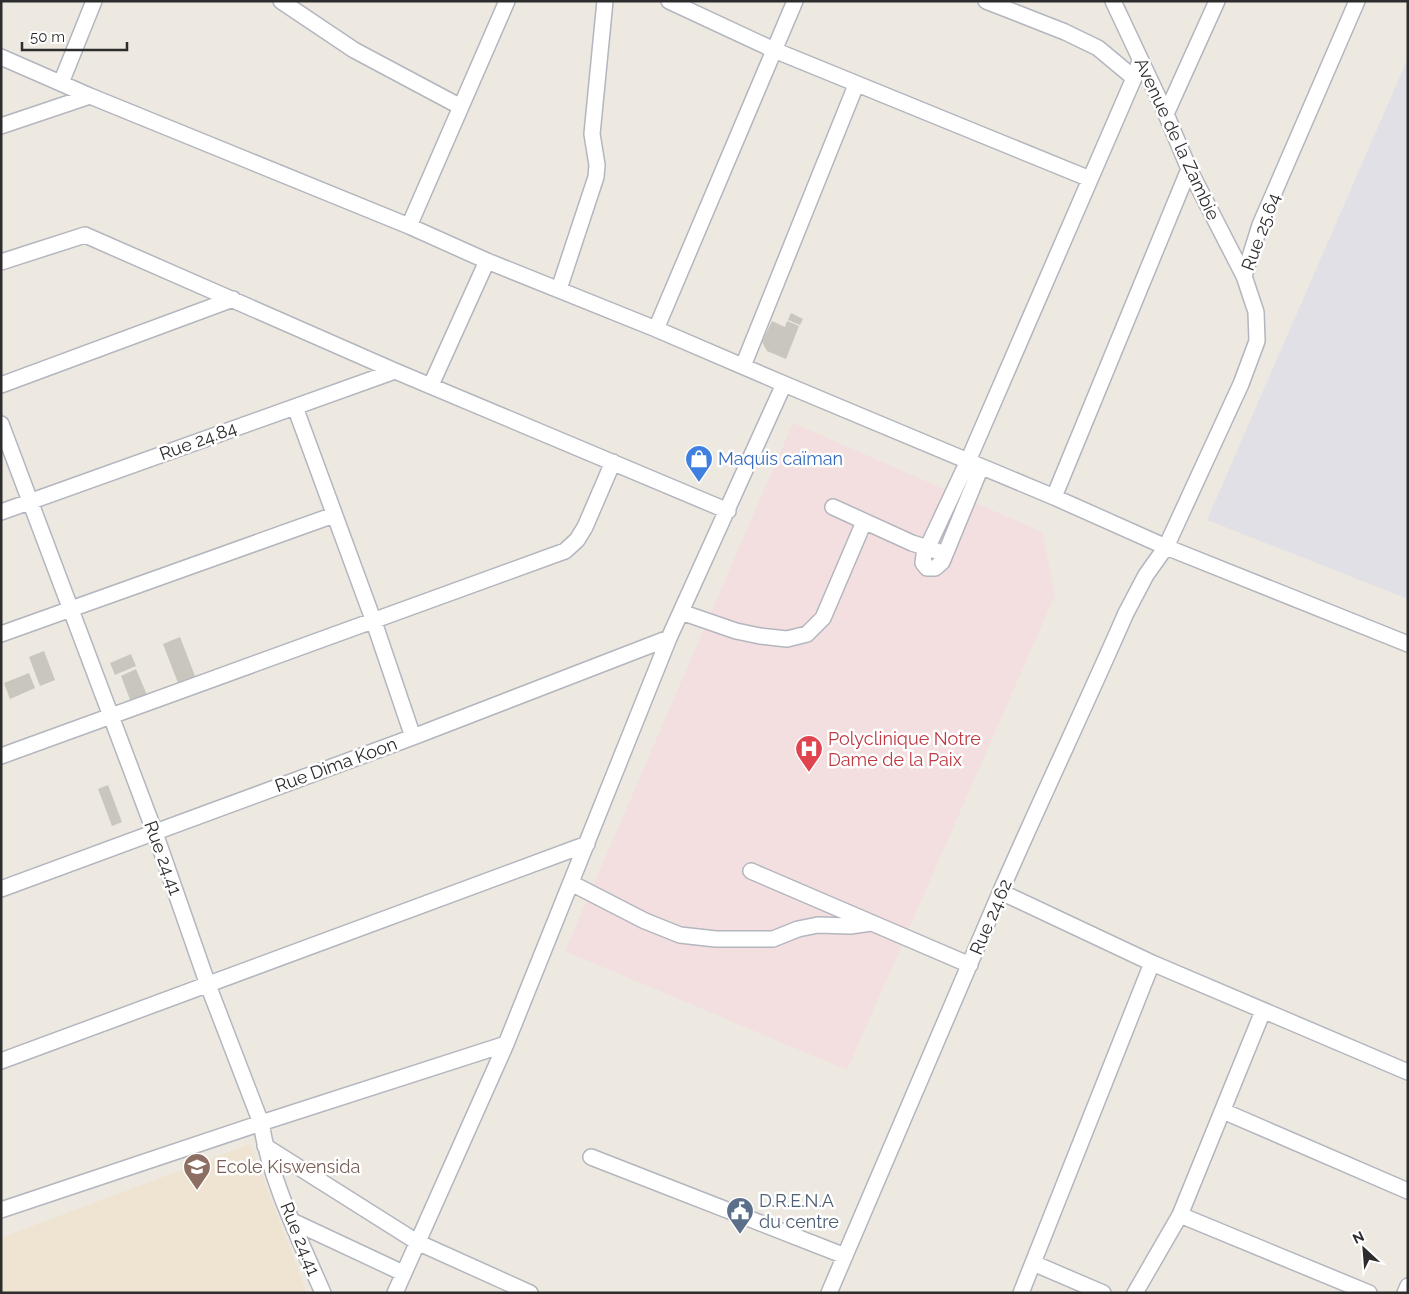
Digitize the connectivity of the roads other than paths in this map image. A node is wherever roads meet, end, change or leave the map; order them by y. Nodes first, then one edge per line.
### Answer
1 (94, 1) edge
2 (281, 1) edge
3 (507, 1) edge
4 (605, 1) edge
5 (669, 1) edge
6 (795, 1) edge
7 (986, 1) edge
8 (1113, 1) edge
9 (1217, 1) edge
10 (1357, 1) edge
11 (774, 50) junction
12 (1, 57) edge
13 (1140, 60) junction
14 (1134, 78) junction
15 (61, 83) junction
16 (856, 85) junction
17 (90, 96) junction
18 (461, 107) junction
19 (1166, 114) junction
20 (1, 126) edge
21 (1189, 169) junction
22 (1090, 179) junction
23 (409, 226) junction
24 (1, 262) edge
25 (488, 262) junction
26 (1244, 276) junction
27 (559, 289) junction
28 (233, 299) junction
29 (656, 328) junction
30 (743, 366) junction
31 (395, 371) junction
32 (784, 384) junction
33 (1, 385) edge
34 (431, 385) junction
35 (295, 407) junction
36 (1, 424) edge
37 (613, 462) junction
38 (974, 464) junction
39 (1054, 497) junction
40 (29, 501) junction
41 (833, 507) dead end
42 (728, 510) junction
43 (1, 512) edge
44 (334, 515) junction
45 (864, 522) junction
46 (1166, 547) junction
47 (927, 548) junction
48 (70, 609) junction
49 (681, 612) junction
50 (374, 622) junction
51 (1, 634) edge
52 (669, 638) junction
53 (1408, 644) edge
54 (110, 716) junction
55 (413, 737) junction
56 (1, 756) edge
57 (155, 833) junction
58 (586, 844) junction
59 (752, 871) dead end
60 (571, 883) junction
61 (1, 889) edge
62 (1000, 892) junction
63 (871, 923) junction
64 (1152, 963) junction
65 (970, 965) junction
66 (208, 985) junction
67 (1263, 1011) junction
68 (506, 1044) junction
69 (1, 1061) edge
70 (1408, 1072) edge
71 (1223, 1111) junction
72 (261, 1123) junction
73 (265, 1146) junction
74 (591, 1157) dead end
75 (1408, 1191) edge
76 (1, 1210) edge
77 (1180, 1215) junction
78 (292, 1221) junction
79 (417, 1242) junction
80 (845, 1256) junction
81 (1033, 1263) junction
82 (403, 1273) junction
83 (1408, 1286) edge
84 (323, 1293) edge
85 (395, 1293) edge
86 (530, 1293) edge
87 (829, 1293) edge
88 (1021, 1293) edge
89 (1103, 1293) edge
90 (1135, 1293) edge
91 (1369, 1293) edge
92 (1405, 1293) edge

1 - 15 street
2 - 18 street
3 - 18 street
4 - 27 street
5 - 11 street
6 - 11 street
7 - 14 street
8 - 13 street, Avenue de la Zambie
9 - 19 street
10 - 26 street, Rue 25.64
11 - 16 street
11 - 29 street
12 - 15 street
13 - 14 street
13 - 19 street, Avenue de la Zambie
14 - 22 street
15 - 17 street
16 - 22 street
16 - 30 street
17 - 20 street
17 - 23 street
18 - 23 street
19 - 21 street, Avenue de la Zambie
21 - 26 street, Avenue de la Zambie
21 - 39 street
22 - 38 street
23 - 25 street
24 - 28 street
25 - 27 street
25 - 34 street
26 - 46 street, Rue 25.64
27 - 29 street
28 - 31 street
28 - 33 street
29 - 30 street
30 - 32 street
31 - 34 street
31 - 35 street, Rue 24.84
32 - 38 street
32 - 42 street
34 - 37 street
35 - 40 street, Rue 24.84
35 - 44 street
36 - 40 street, Rue 24.41
37 - 42 street
37 - 50 street
38 - 39 street
38 - 47 street
38 - 47 street
39 - 46 street
40 - 43 street, Rue 24.84
40 - 48 street, Rue 24.41
41 - 45 street
42 - 49 street
44 - 48 street
44 - 50 street
45 - 47 street
45 - 49 street
46 - 53 street
46 - 62 street, Rue 24.62
48 - 51 street
48 - 54 street, Rue 24.41
49 - 52 street
50 - 54 street
50 - 55 street
52 - 55 street, Rue Dima Koon
52 - 58 street
54 - 56 street
54 - 57 street, Rue 24.41
55 - 57 street, Rue Dima Koon
57 - 61 street, Rue Dima Koon
57 - 66 street, Rue 24.41
58 - 60 street
58 - 66 street
59 - 63 street
60 - 63 street
60 - 68 street
62 - 64 street
62 - 65 street, Rue 24.62
63 - 65 street
64 - 67 street
64 - 81 street
65 - 80 street, Rue 24.62
66 - 69 street
66 - 72 street, Rue 24.41
67 - 70 street
67 - 71 street
68 - 72 street
68 - 79 street
71 - 75 street
71 - 77 street
72 - 73 street, Rue 24.41
72 - 76 street
73 - 78 street, Rue 24.41
73 - 79 street
74 - 80 street
77 - 90 street
77 - 91 street
78 - 82 street
78 - 84 street, Rue 24.41
79 - 82 street
79 - 86 street
80 - 87 street, Rue 24.62
81 - 88 street
81 - 89 street
82 - 85 street
83 - 92 street

